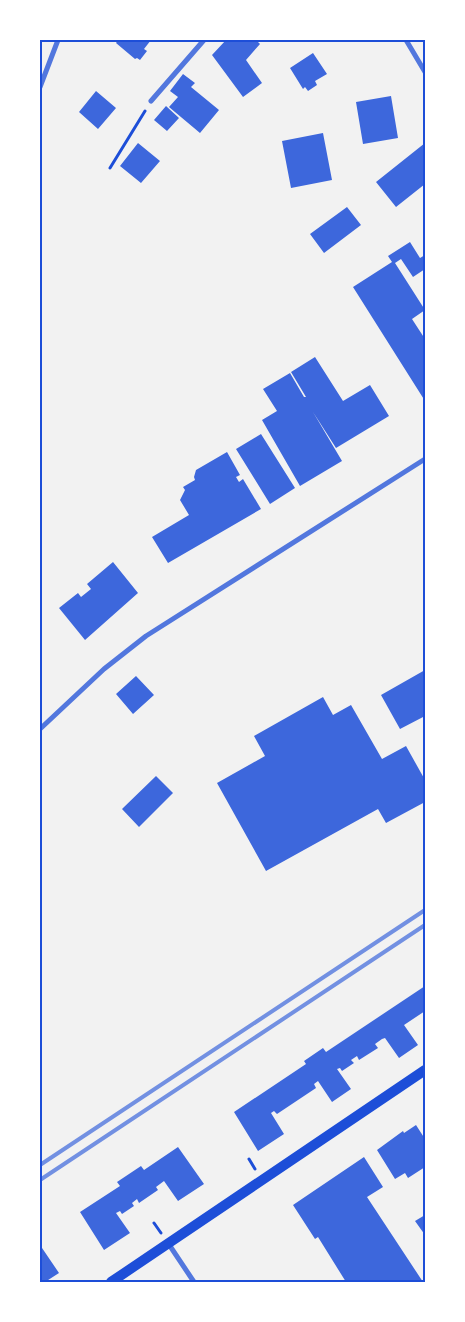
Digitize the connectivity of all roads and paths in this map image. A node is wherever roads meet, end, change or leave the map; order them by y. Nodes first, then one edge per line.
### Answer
1 (58, 40) edge
2 (204, 40) edge
3 (406, 40) edge
4 (425, 72) edge
5 (40, 87) edge
6 (151, 101) joint
7 (110, 168) dead end
8 (425, 459) edge
9 (40, 729) edge
10 (425, 1070) edge
11 (167, 1243) junction
12 (111, 1282) edge
13 (194, 1282) edge

1 - 5 street
2 - 6 street
3 - 4 street
6 - 7 path
8 - 9 street
10 - 11 main road
11 - 12 main road
11 - 13 street

